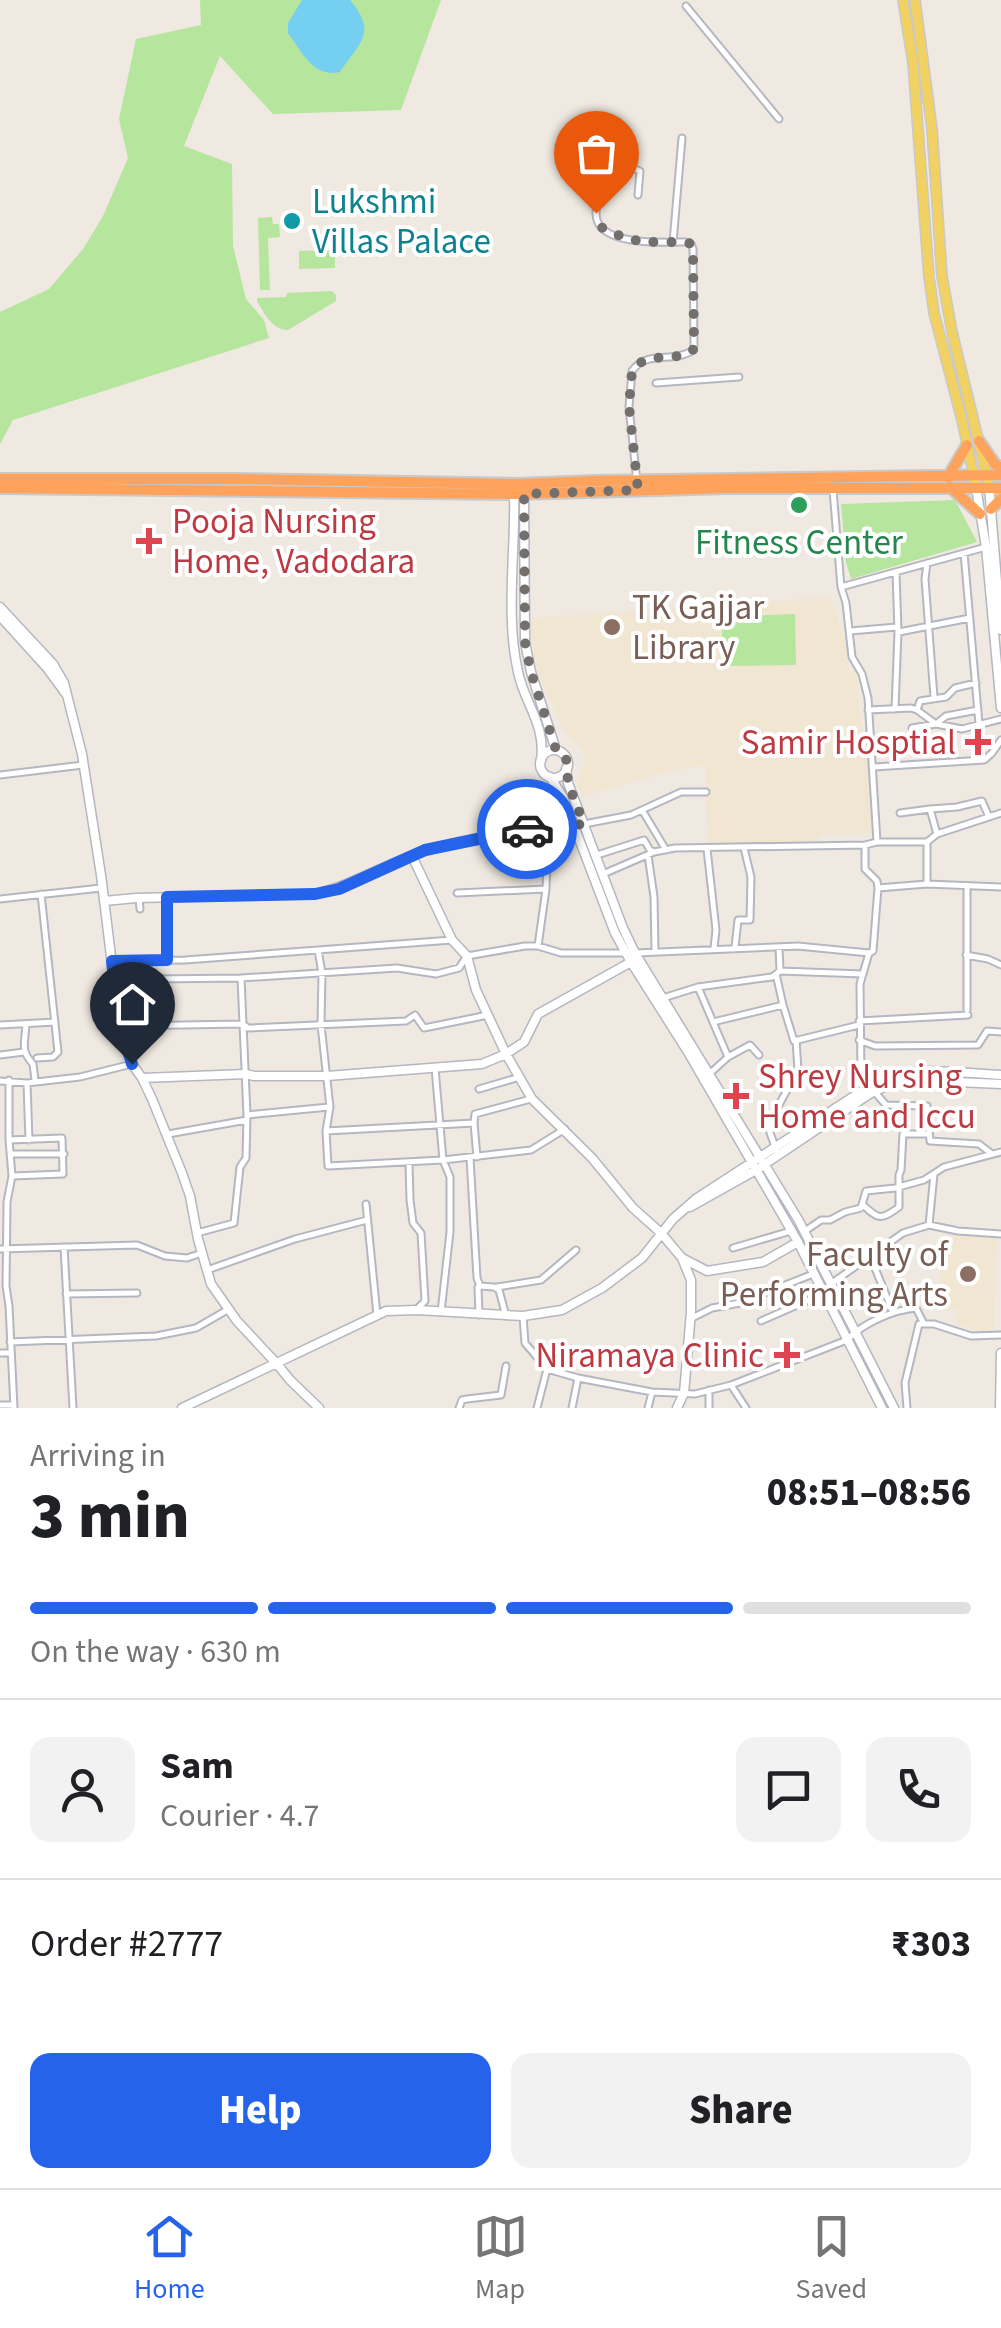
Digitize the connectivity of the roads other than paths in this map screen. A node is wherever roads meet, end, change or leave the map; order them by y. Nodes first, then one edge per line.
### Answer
1 (904, 0) edge
2 (915, 0) edge
3 (686, 6) dead end
4 (779, 119) dead end
5 (682, 138) dead end
6 (638, 194) dead end
7 (673, 242) junction
8 (739, 377) dead end
9 (656, 383) dead end
10 (973, 443) junction
11 (1001, 472) edge
12 (0, 479) edge
13 (975, 481) junction
14 (949, 482) junction
15 (834, 483) junction
16 (993, 483) edge
17 (638, 485) junction
18 (0, 488) edge
19 (519, 489) junction
20 (1001, 499) edge
21 (986, 512) junction
22 (990, 546) junction
23 (964, 553) junction
24 (927, 564) junction
25 (896, 572) junction
26 (841, 587) junction
27 (0, 607) edge
28 (1000, 609) edge
29 (0, 616) edge
30 (970, 618) junction
31 (929, 627) junction
32 (898, 630) junction
33 (1001, 630) edge
34 (849, 632) junction
35 (998, 638) edge
36 (27, 640) junction
37 (976, 683) junction
38 (934, 697) junction
39 (1001, 708) edge
40 (895, 709) junction
41 (868, 710) junction
42 (917, 710) junction
43 (978, 710) junction
44 (1001, 719) edge
45 (936, 724) junction
46 (979, 724) junction
47 (912, 728) dead end
48 (1001, 740) edge
49 (556, 750) junction
50 (540, 761) junction
51 (83, 766) junction
52 (874, 767) junction
53 (566, 769) junction
54 (0, 774) edge
55 (550, 777) junction
56 (706, 792) dead end
57 (930, 809) junction
58 (642, 810) junction
59 (580, 812) junction
60 (900, 813) dead end
61 (1001, 813) edge
62 (570, 815) junction
63 (989, 817) junction
64 (548, 824) junction
65 (579, 824) junction
66 (938, 834) junction
67 (878, 842) junction
68 (927, 842) junction
69 (865, 845) junction
70 (707, 848) junction
71 (744, 848) junction
72 (666, 850) junction
73 (651, 853) junction
74 (412, 856) junction
75 (596, 856) junction
76 (603, 874) junction
77 (927, 884) junction
78 (967, 887) junction
79 (102, 888) junction
80 (878, 888) junction
81 (1001, 888) edge
82 (546, 889) junction
83 (456, 893) dead end
84 (41, 894) junction
85 (167, 897) junction
86 (139, 898) junction
87 (0, 899) edge
88 (104, 901) junction
89 (140, 909) dead end
90 (452, 940) junction
91 (538, 946) junction
92 (735, 947) junction
93 (779, 947) junction
94 (714, 948) junction
95 (318, 950) junction
96 (655, 952) junction
97 (869, 953) junction
98 (966, 955) junction
99 (467, 956) junction
100 (631, 956) junction
101 (167, 960) junction
102 (112, 961) junction
103 (1001, 966) edge
104 (322, 973) junction
105 (778, 973) junction
106 (863, 974) junction
107 (113, 976) junction
108 (242, 978) junction
109 (698, 987) junction
110 (660, 1000) junction
111 (783, 1005) junction
112 (488, 1016) junction
113 (55, 1022) junction
114 (713, 1022) junction
115 (859, 1023) junction
116 (26, 1024) junction
117 (243, 1024) junction
118 (0, 1025) edge
119 (321, 1025) junction
120 (121, 1026) junction
121 (1001, 1032) edge
122 (796, 1040) junction
123 (860, 1040) junction
124 (24, 1052) junction
125 (506, 1054) junction
126 (759, 1054) dead end
127 (0, 1055) edge
128 (728, 1057) junction
129 (36, 1058) dead end
130 (132, 1064) junction
131 (435, 1068) junction
132 (246, 1074) junction
133 (1001, 1075) edge
134 (327, 1076) junction
135 (520, 1077) junction
136 (706, 1077) junction
137 (142, 1078) junction
138 (9, 1080) junction
139 (0, 1081) edge
140 (31, 1082) junction
141 (1001, 1084) edge
142 (479, 1089) dead end
143 (871, 1089) junction
144 (532, 1099) junction
145 (330, 1106) junction
146 (247, 1118) junction
147 (474, 1123) junction
148 (440, 1124) junction
149 (326, 1130) junction
150 (565, 1130) junction
151 (168, 1134) junction
152 (929, 1134) junction
153 (8, 1140) junction
154 (29, 1140) junction
155 (776, 1151) junction
156 (1001, 1152) edge
157 (12, 1154) junction
158 (64, 1154) junction
159 (992, 1154) junction
160 (473, 1157) junction
161 (443, 1160) junction
162 (409, 1162) junction
163 (758, 1164) junction
164 (934, 1174) junction
165 (12, 1176) junction
166 (899, 1187) junction
167 (3, 1202) edge
168 (366, 1204) dead end
169 (862, 1204) junction
170 (367, 1220) junction
171 (929, 1226) junction
172 (802, 1228) junction
173 (791, 1231) junction
174 (197, 1233) junction
175 (662, 1234) junction
176 (1001, 1234) edge
177 (810, 1243) junction
178 (799, 1244) junction
179 (64, 1246) junction
180 (733, 1248) dead end
181 (4, 1249) edge
182 (576, 1250) dead end
183 (202, 1253) junction
184 (870, 1256) junction
185 (682, 1258) junction
186 (206, 1270) junction
187 (707, 1271) junction
188 (813, 1274) junction
189 (478, 1284) junction
190 (3, 1286) edge
191 (497, 1287) junction
192 (832, 1287) junction
193 (138, 1293) dead end
194 (66, 1294) junction
195 (824, 1295) junction
196 (691, 1298) junction
197 (228, 1308) junction
198 (416, 1310) junction
199 (441, 1312) junction
200 (893, 1312) junction
201 (479, 1314) junction
202 (377, 1316) junction
203 (506, 1316) junction
204 (523, 1316) junction
205 (690, 1319) junction
206 (761, 1321) dead end
207 (923, 1322) junction
208 (856, 1332) junction
209 (1001, 1335) edge
210 (68, 1340) junction
211 (846, 1340) junction
212 (10, 1342) junction
213 (0, 1353) edge
214 (10, 1353) junction
215 (1001, 1353) edge
216 (275, 1365) junction
217 (506, 1366) dead end
218 (547, 1369) junction
219 (578, 1378) junction
220 (732, 1385) junction
221 (709, 1390) junction
222 (652, 1392) junction
223 (684, 1393) junction
224 (0, 1406) edge
225 (14, 1407) edge
226 (73, 1408) edge
227 (182, 1408) edge
228 (319, 1408) edge
229 (459, 1408) edge
230 (537, 1408) edge
231 (572, 1408) edge
232 (648, 1408) edge
233 (677, 1408) edge
234 (709, 1408) edge
235 (746, 1408) edge
236 (882, 1408) edge
237 (894, 1408) edge
238 (907, 1408) edge
239 (1000, 1408) edge

1 - 10 main road
2 - 10 main road
3 - 4 street
5 - 7 street
6 - 7 street
7 - 17 street
8 - 9 street
10 - 11 highway
10 - 13 main road
10 - 14 highway
10 - 16 main road
11 - 16 highway
12 - 19 highway
13 - 14 highway
13 - 16 highway
13 - 21 street
14 - 15 highway
14 - 21 highway
15 - 17 highway
15 - 26 street
16 - 21 street
17 - 19 highway
18 - 19 highway
19 - 49 street
19 - 50 street
20 - 21 highway
21 - 22 street
22 - 23 street
22 - 28 street
22 - 35 street
23 - 24 street
23 - 30 street
24 - 25 street
24 - 31 street
25 - 26 street
25 - 32 street
26 - 34 street
27 - 36 street
28 - 33 street
29 - 36 street
30 - 31 street
30 - 37 street
31 - 32 street
31 - 38 street
32 - 34 street
32 - 40 street
34 - 41 street
35 - 39 street
36 - 51 street
37 - 38 street
37 - 43 street
38 - 42 street
40 - 41 street
40 - 42 street
41 - 52 street
42 - 45 street
43 - 45 street
43 - 46 street
44 - 46 street
45 - 46 street
45 - 47 street
48 - 52 street
49 - 50 street
49 - 53 street
50 - 55 street
51 - 54 street
51 - 79 street
52 - 67 street
53 - 55 street
53 - 59 street
55 - 62 street
56 - 58 street
57 - 60 street
57 - 63 street
57 - 66 street
58 - 65 street
58 - 72 street
59 - 62 street
59 - 65 street
61 - 63 street
62 - 64 street
62 - 65 street
63 - 66 street
64 - 65 street
64 - 74 street
64 - 82 street
65 - 75 street
65 - 100 street
66 - 68 street
67 - 68 street
67 - 69 street
68 - 77 street
69 - 71 street
69 - 80 street
70 - 71 street
70 - 72 street
70 - 94 street
71 - 92 street
72 - 73 street
73 - 75 street
73 - 76 street
73 - 96 street
74 - 85 street
74 - 90 street
75 - 76 street
76 - 100 street
77 - 78 street
77 - 80 street
78 - 81 street
78 - 98 street
79 - 84 street
79 - 88 street
80 - 97 street
82 - 83 street
82 - 91 street
84 - 87 street
84 - 113 street
85 - 86 street
85 - 101 street
86 - 88 street
86 - 89 street
88 - 102 street
90 - 95 street
90 - 99 street
91 - 99 street
91 - 100 street
92 - 93 street
92 - 94 street
93 - 97 street
93 - 105 street
94 - 96 street
95 - 101 street
95 - 104 street
96 - 100 street
97 - 106 street
98 - 103 street
98 - 115 street
99 - 104 street
99 - 112 street
100 - 110 street
100 - 125 street
101 - 102 street
102 - 107 street
104 - 108 street
104 - 119 street
105 - 106 street
105 - 109 street
105 - 111 street
106 - 115 street
107 - 108 street
107 - 120 street
108 - 117 street
109 - 110 street
109 - 114 street
110 - 136 street
111 - 114 street
111 - 122 street
112 - 119 street
112 - 125 street
113 - 116 street
113 - 129 street
114 - 128 street
115 - 122 street
115 - 123 street
116 - 118 street
116 - 124 street
117 - 119 street
117 - 120 street
117 - 132 street
119 - 134 street
120 - 130 street
121 - 123 street
122 - 155 street
123 - 143 street
124 - 127 street
124 - 140 street
125 - 131 street
125 - 135 street
126 - 128 street
128 - 136 street
130 - 137 street
130 - 140 street
131 - 134 street
131 - 148 street
132 - 134 street
132 - 137 street
132 - 146 street
133 - 143 street
134 - 145 street
135 - 142 street
135 - 144 street
136 - 163 street
137 - 151 street
138 - 139 street
138 - 140 street
138 - 153 street
140 - 154 street
141 - 143 street
143 - 152 street
143 - 155 street
144 - 147 street
144 - 150 street
145 - 146 street
145 - 149 street
146 - 151 street
146 - 174 street
147 - 148 street
147 - 160 street
148 - 149 street
148 - 161 street
149 - 162 street
150 - 160 street
150 - 175 street
151 - 174 street
152 - 159 street
152 - 166 street
153 - 154 street
153 - 157 street
154 - 158 street
155 - 163 street
156 - 159 street
157 - 158 street
157 - 165 street
158 - 165 street
159 - 164 street
160 - 161 street
160 - 189 street
161 - 162 street
161 - 199 street
162 - 198 street
163 - 172 street
163 - 173 street
163 - 175 street
164 - 166 street
164 - 171 street
165 - 167 street
166 - 169 street
166 - 169 street
167 - 181 street
168 - 170 street
169 - 172 street
170 - 186 street
170 - 202 street
171 - 176 street
171 - 184 street
172 - 173 street
172 - 177 street
173 - 178 street
173 - 180 street
174 - 183 street
175 - 185 street
175 - 204 street
177 - 178 street
177 - 192 street
178 - 187 street
178 - 188 street
179 - 181 street
179 - 183 street
179 - 194 street
181 - 190 street
182 - 191 street
183 - 186 street
184 - 192 street
184 - 200 street
185 - 187 street
185 - 196 street
186 - 197 street
187 - 196 street
188 - 195 street
188 - 205 street
189 - 191 street
189 - 201 street
190 - 212 street
191 - 203 street
192 - 195 street
192 - 208 street
193 - 194 street
194 - 210 street
195 - 206 street
195 - 211 street
196 - 205 street
197 - 210 street
197 - 216 street
198 - 199 street
198 - 202 street
199 - 201 street
200 - 207 street
200 - 208 street
201 - 203 street
202 - 216 street
203 - 204 street
204 - 218 street
205 - 223 street
207 - 209 street
207 - 238 street
208 - 211 street
208 - 237 street
210 - 212 street
210 - 226 street
211 - 220 street
211 - 236 street
212 - 214 street
213 - 214 street
214 - 225 street
215 - 239 street
216 - 227 street
216 - 228 street
217 - 229 street
218 - 219 street
218 - 230 street
219 - 222 street
219 - 231 street
220 - 221 street
220 - 235 street
221 - 223 street
221 - 234 street
222 - 223 street
222 - 232 street
223 - 233 street
224 - 225 street

